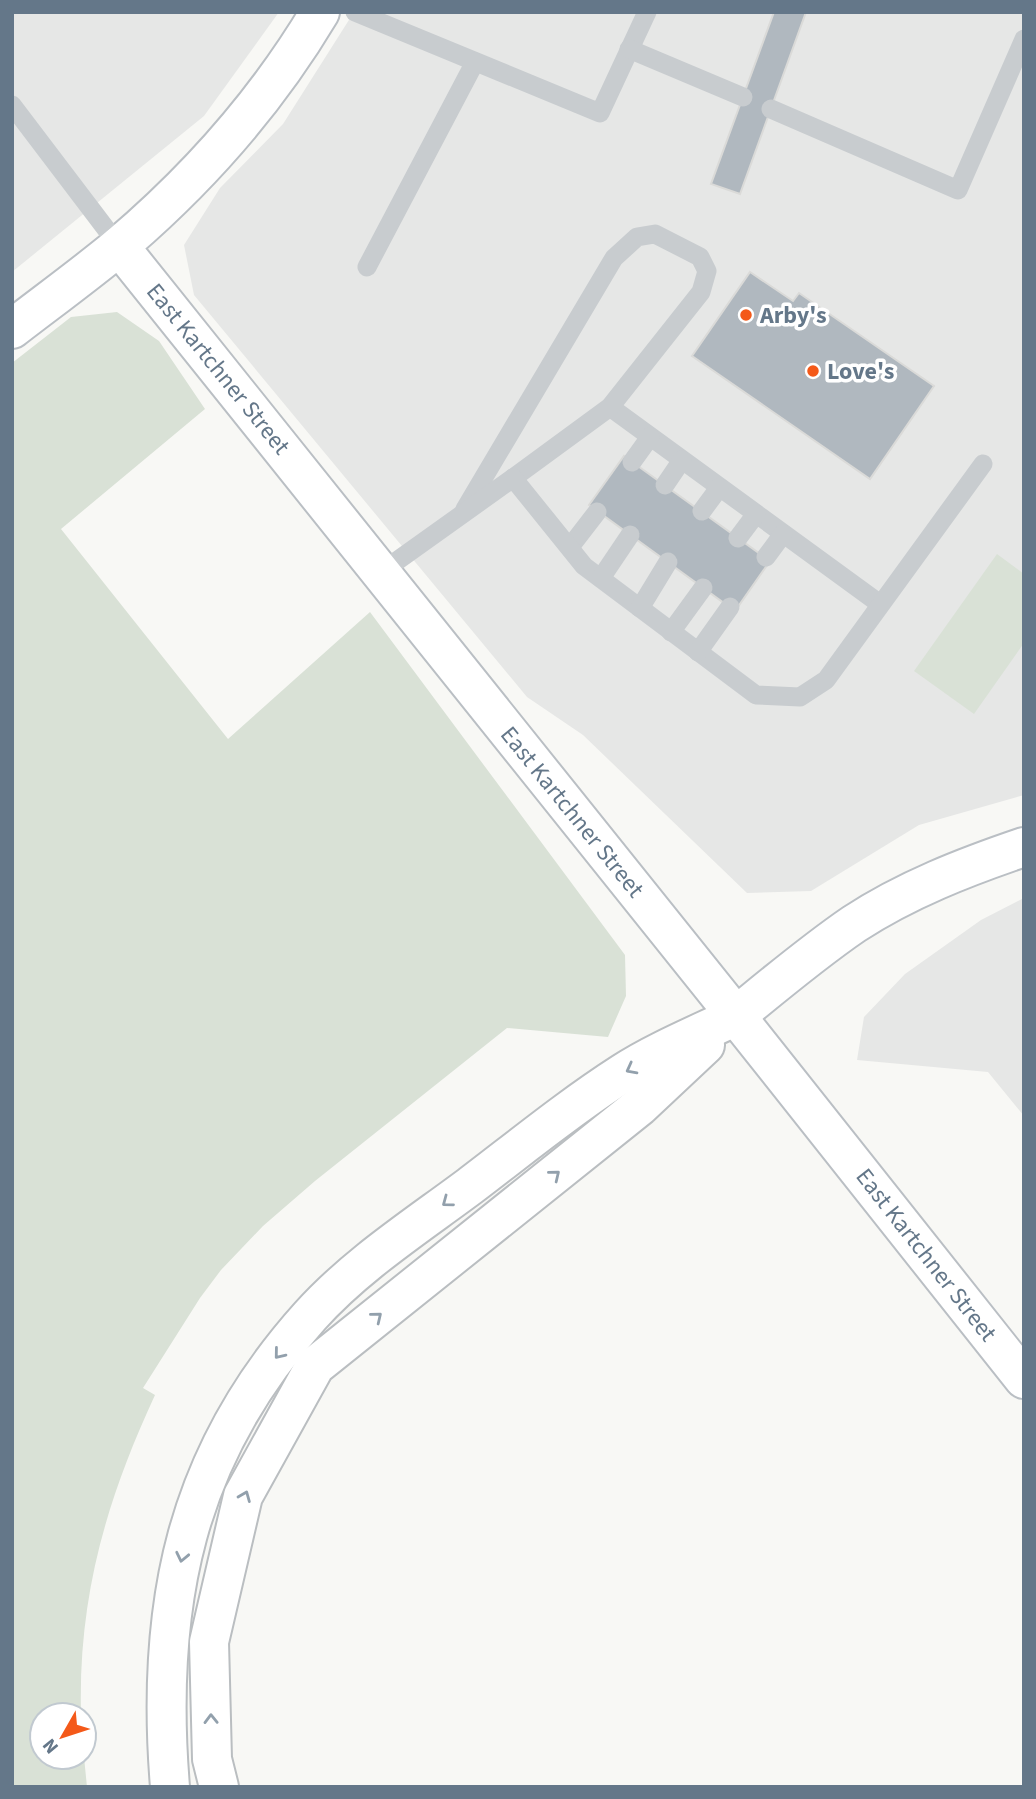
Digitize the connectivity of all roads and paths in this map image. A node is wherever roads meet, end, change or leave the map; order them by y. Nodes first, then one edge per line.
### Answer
1 (320, 12) edge
2 (355, 12) edge
3 (648, 12) edge
4 (1024, 38) edge
5 (629, 50) junction
6 (475, 62) junction
7 (743, 97) dead end
8 (12, 105) edge
9 (771, 109) dead end
10 (119, 246) junction
11 (367, 267) dead end
12 (12, 329) edge
13 (610, 407) junction
14 (650, 437) junction
15 (682, 460) junction
16 (632, 462) dead end
17 (983, 464) dead end
18 (513, 478) junction
19 (665, 485) dead end
20 (719, 488) junction
21 (702, 511) dead end
22 (597, 512) dead end
23 (755, 514) junction
24 (461, 515) junction
25 (783, 534) junction
26 (630, 535) dead end
27 (738, 538) dead end
28 (570, 547) junction
29 (766, 557) dead end
30 (668, 562) dead end
31 (380, 573) junction
32 (601, 578) junction
33 (703, 588) dead end
34 (880, 604) junction
35 (730, 607) dead end
36 (640, 608) junction
37 (671, 632) junction
38 (698, 652) junction
39 (1024, 847) edge
40 (736, 1016) junction
41 (1024, 1379) edge
42 (170, 1787) edge
43 (219, 1787) edge

1 - 10 main road
2 - 6 lane
3 - 5 lane
4 - 9 lane
5 - 6 lane
5 - 7 lane
6 - 11 lane
8 - 10 lane
10 - 12 main road
10 - 31 main road, East Kartchner Street
13 - 14 lane
13 - 18 lane
13 - 24 lane
14 - 15 lane
14 - 16 lane
15 - 19 lane
15 - 20 lane
17 - 34 lane
18 - 24 lane
18 - 28 lane
20 - 21 lane
20 - 23 lane
22 - 28 lane
23 - 25 lane
23 - 27 lane
24 - 31 lane
25 - 29 lane
25 - 34 lane
26 - 32 lane
28 - 32 lane
30 - 36 lane
31 - 40 main road, East Kartchner Street
32 - 36 lane
33 - 37 lane
34 - 38 lane
35 - 38 lane
36 - 37 lane
37 - 38 lane
39 - 40 main road
40 - 41 main road, East Kartchner Street
40 -> 42 main road
43 -> 40 main road

